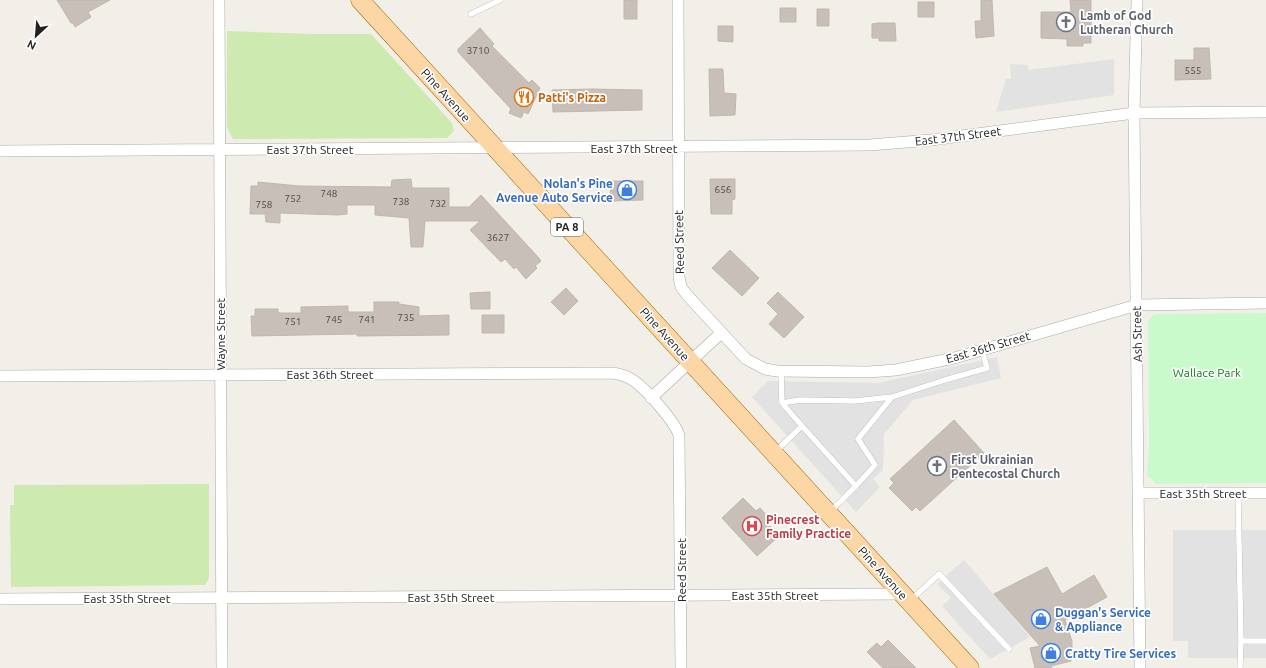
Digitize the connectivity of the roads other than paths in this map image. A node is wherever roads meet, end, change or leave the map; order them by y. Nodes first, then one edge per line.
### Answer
1 (219, 0) edge
2 (360, 0) edge
3 (500, 0) edge
4 (678, 0) edge
5 (1137, 0) edge
6 (471, 14) dead end
7 (1266, 112) edge
8 (1134, 113) junction
9 (678, 148) junction
10 (496, 149) junction
11 (220, 150) junction
12 (0, 152) edge
13 (1266, 303) edge
14 (1137, 305) junction
15 (721, 334) junction
16 (982, 350) junction
17 (690, 362) junction
18 (781, 371) junction
19 (220, 374) junction
20 (0, 376) edge
21 (892, 397) junction
22 (651, 398) junction
23 (782, 403) junction
24 (802, 426) junction
25 (774, 453) junction
26 (856, 486) junction
27 (1139, 493) junction
28 (1238, 493) junction
29 (1266, 493) edge
30 (829, 513) junction
31 (681, 595) junction
32 (222, 598) junction
33 (906, 598) junction
34 (0, 599) edge
35 (1241, 641) junction
36 (1266, 641) edge
37 (1009, 649) dead end
38 (222, 668) edge
39 (681, 668) edge
40 (970, 668) edge
41 (1140, 668) edge
42 (1240, 668) edge

1 - 11 street, Wayne Street
2 - 10 main road, Pine Avenue / PA 8
3 - 6 lane
4 - 9 street, Reed Street
5 - 8 street, Ash Street
7 - 8 street, East 37th Street
8 - 9 street, East 37th Street
8 - 14 street, Ash Street
9 - 10 street, East 37th Street
9 - 15 street, Reed Street
10 - 11 street, East 37th Street
10 - 17 main road, Pine Avenue / PA 8
11 - 12 street, East 37th Street
11 - 19 street, Wayne Street
13 - 14 street, East 36th Street
14 - 16 street, East 36th Street
14 - 27 street, Ash Street
15 - 17 street
15 - 18 street, East 36th Street
16 - 18 street, East 36th Street
16 - 21 lane
17 - 22 street
17 - 25 main road, Pine Avenue / PA 8
18 - 23 lane
19 - 20 street, East 36th Street
19 - 22 street, East 36th Street
19 - 32 street, Wayne Street
21 - 23 lane
21 - 26 lane
22 - 31 street, Reed Street
23 - 24 lane
24 - 25 lane
24 - 26 lane
25 - 30 main road, Pine Avenue / PA 8
26 - 30 lane
27 - 28 street, East 35th Street
27 - 41 street, Ash Street
28 - 29 street, East 35th Street
28 - 35 lane
30 - 33 main road, Pine Avenue / PA 8
31 - 32 street, East 35th Street
31 - 33 street, East 35th Street
31 - 39 street, Reed Street
32 - 34 street, East 35th Street
32 - 38 street, Wayne Street
33 - 37 lane
33 - 40 main road, Pine Avenue / PA 8
35 - 36 lane
35 - 42 lane

